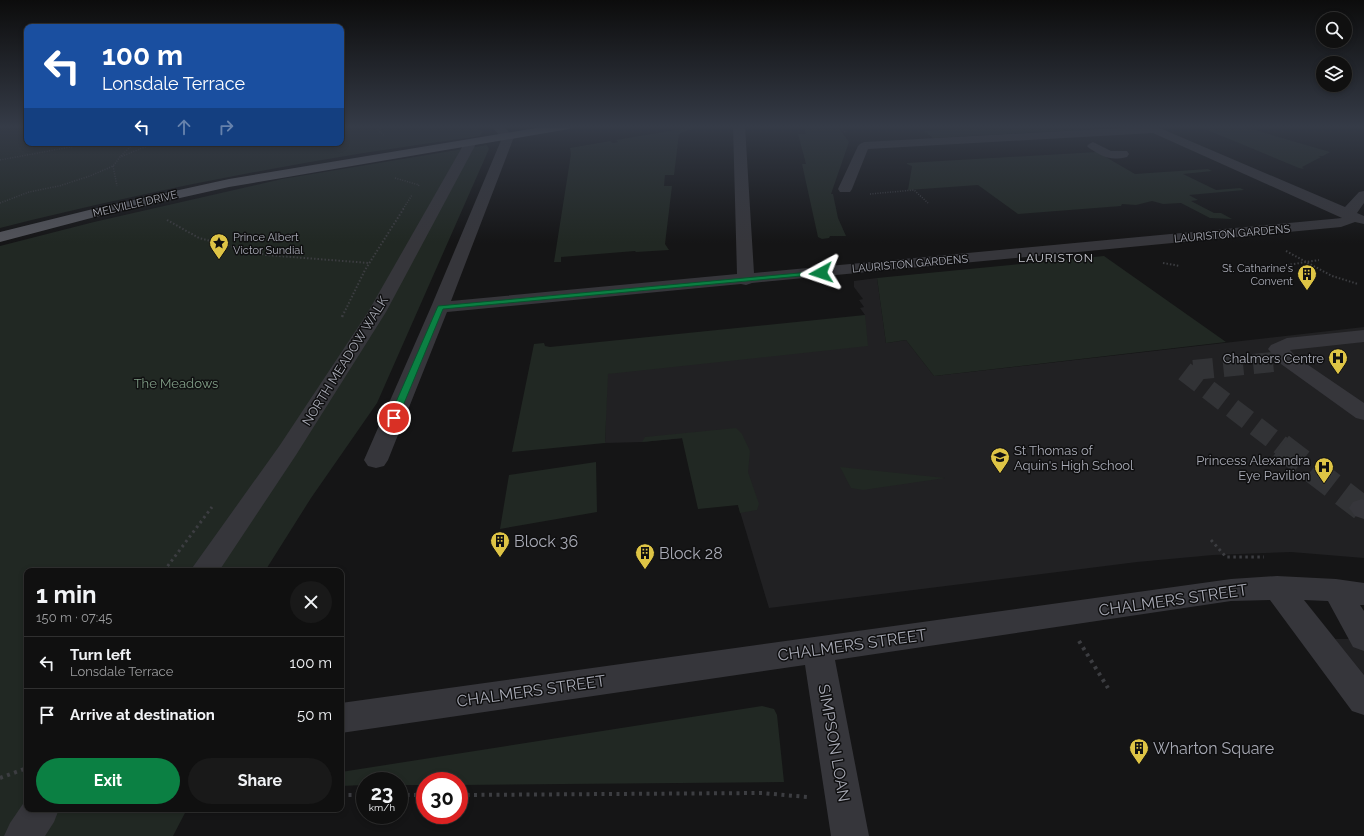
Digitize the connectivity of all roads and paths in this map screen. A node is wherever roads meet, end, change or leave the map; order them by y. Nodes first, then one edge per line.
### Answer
1 (114, 165) edge
2 (338, 165) edge
3 (459, 165) edge
4 (496, 165) edge
5 (741, 165) edge
6 (856, 165) edge
7 (1234, 165) edge
8 (394, 177) dead end
9 (845, 189) dead end
10 (1364, 191) edge
11 (867, 194) dead end
12 (1300, 194) junction
13 (1364, 195) edge
14 (0, 203) edge
15 (928, 203) dead end
16 (164, 218) dead end
17 (1357, 218) edge
18 (1250, 232) junction
19 (0, 237) edge
20 (1319, 260) dead end
21 (370, 263) dead end
22 (1308, 263) junction
23 (1287, 265) dead end
24 (746, 280) junction
25 (1358, 284) dead end
26 (440, 307) junction
27 (339, 322) dead end
28 (1364, 336) edge
29 (1364, 413) edge
30 (376, 460) dead end
31 (216, 501) dead end
32 (166, 568) edge
33 (206, 568) edge
34 (1277, 587) junction
35 (1350, 592) edge
36 (1063, 615) junction
37 (1364, 638) edge
38 (818, 649) junction
39 (1108, 688) dead end
40 (1364, 700) edge
41 (344, 718) edge
42 (24, 769) edge
43 (0, 778) edge
44 (344, 795) edge
45 (356, 795) edge
46 (468, 795) edge
47 (807, 796) dead end
48 (39, 812) edge
49 (23, 836) edge
50 (850, 836) edge

1 - 14 path
2 - 19 main road, MELVILLE DRIVE
3 - 33 street, NORTH MEADOW WALK
4 - 26 street
5 - 24 street
6 - 9 street
7 - 12 street
8 - 27 path
10 - 12 street
11 - 15 path
12 - 17 street
13 - 17 street
16 - 21 path
17 - 18 street, LAURISTON GARDENS
18 - 22 path
18 - 24 street, LAURISTON GARDENS
20 - 22 path
22 - 23 path
22 - 25 path
24 - 26 street, LAURISTON GARDENS
26 - 30 street
28 - 29 street
31 - 32 path
34 - 35 street, CHALMERS STREET
34 - 36 street, CHALMERS STREET
34 - 40 street
35 - 37 street
36 - 38 street, CHALMERS STREET
36 - 39 path
38 - 41 street, CHALMERS STREET
38 - 50 street, SIMPSON LOAN
42 - 43 path
44 - 45 path
46 - 47 path
48 - 49 street

